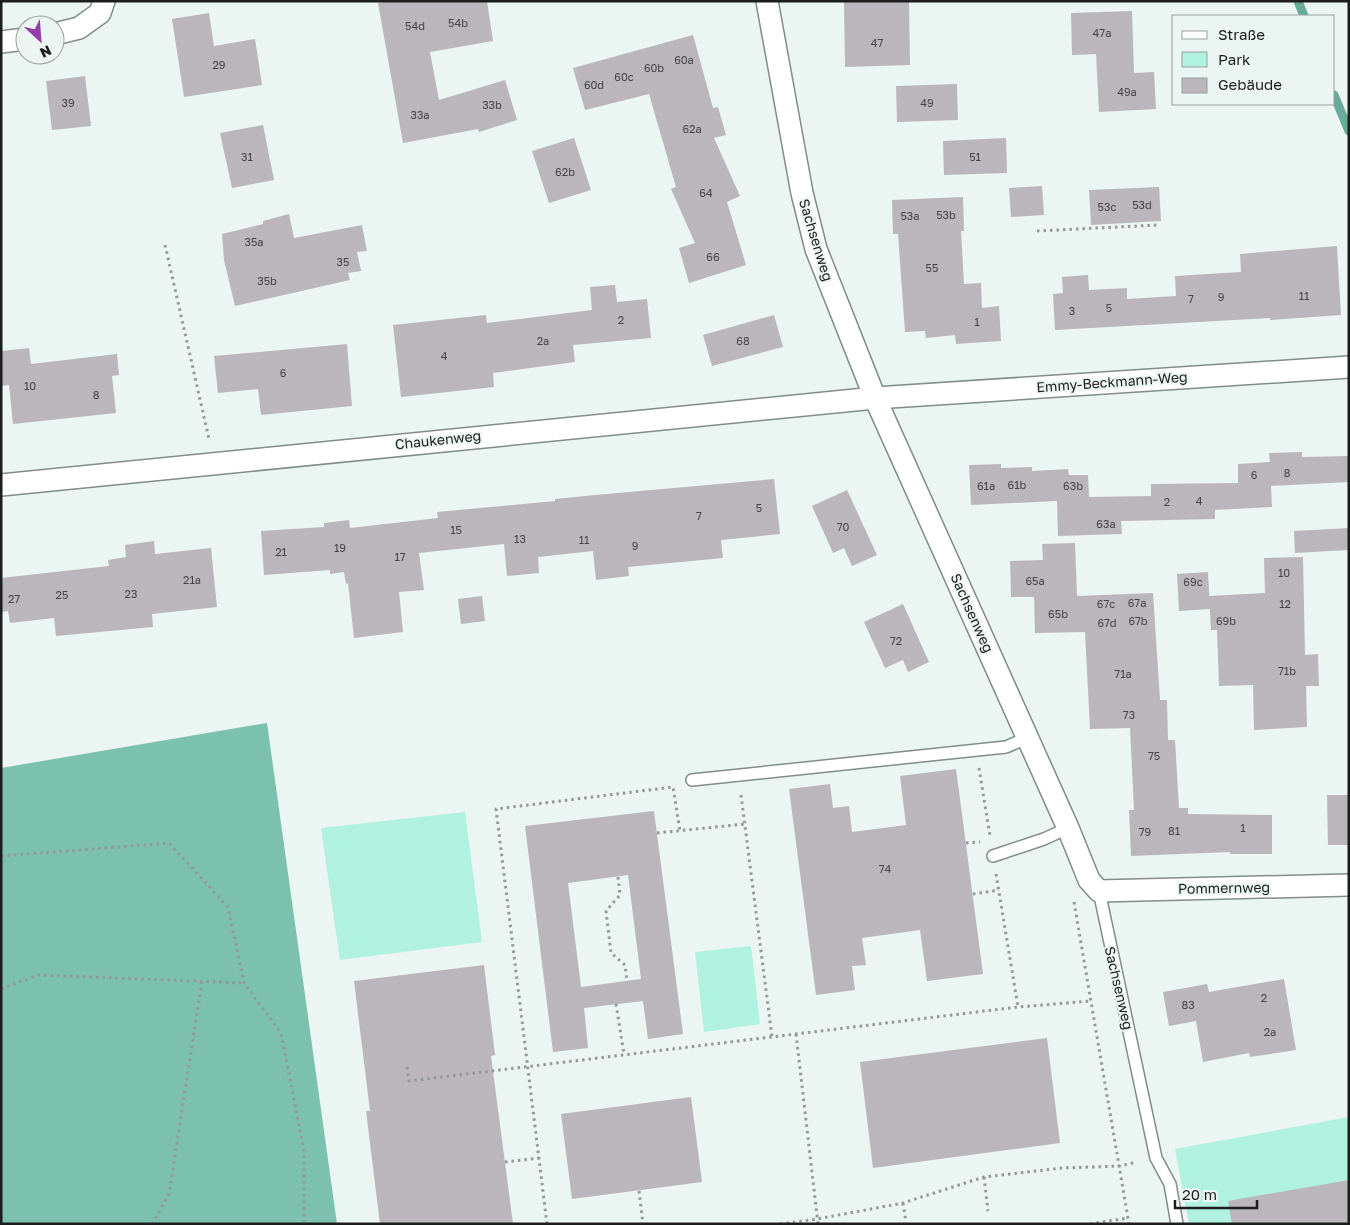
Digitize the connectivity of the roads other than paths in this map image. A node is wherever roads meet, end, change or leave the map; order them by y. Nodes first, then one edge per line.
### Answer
1 (104, 1) edge
2 (767, 1) edge
3 (65, 32) edge
4 (15, 40) edge
5 (1, 42) edge
6 (1349, 367) edge
7 (875, 398) junction
8 (1, 484) edge
9 (1028, 738) junction
10 (692, 780) dead end
11 (1068, 828) junction
12 (993, 856) road end
13 (1349, 884) edge
14 (1094, 885) junction
15 (1177, 1224) edge

1 - 3 street
2 - 7 street, Sachsenweg
4 - 5 street
6 - 7 street, Emmy-Beckmann-Weg
7 - 8 street, Chaukenweg
7 - 9 street, Sachsenweg
9 - 10 lane
9 - 11 street, Sachsenweg
11 - 12 lane
11 - 14 street, Sachsenweg
13 - 14 street, Pommernweg
14 - 15 lane, Sachsenweg

